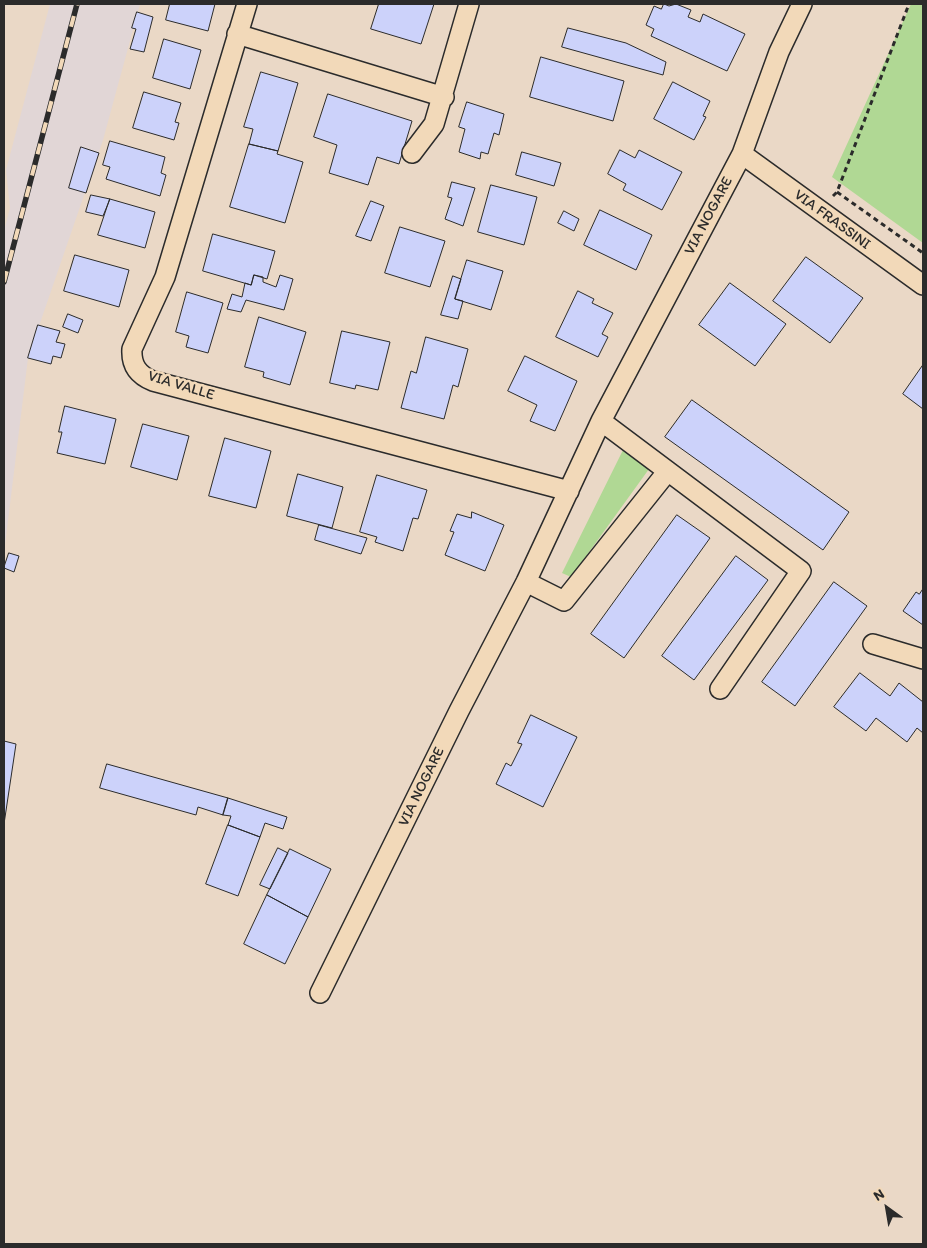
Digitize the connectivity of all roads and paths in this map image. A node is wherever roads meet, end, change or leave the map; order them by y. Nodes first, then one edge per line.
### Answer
1 (246, 4) edge
2 (469, 4) edge
3 (802, 4) edge
4 (909, 4) edge
5 (237, 34) junction
6 (444, 97) junction
7 (412, 153) dead end
8 (742, 154) junction
9 (923, 254) edge
10 (923, 285) edge
11 (601, 421) junction
12 (667, 472) junction
13 (569, 491) junction
14 (526, 582) junction
15 (873, 644) dead end
16 (923, 659) edge
17 (720, 689) dead end
18 (320, 993) dead end

1 - 5 street, VIA VALLE
2 - 6 street
3 - 8 street, VIA NOGARE
4 - 9 path
5 - 6 street
5 - 13 street, VIA VALLE
6 - 7 street
8 - 10 street, VIA FRASSINI
8 - 11 street, VIA NOGARE
11 - 12 street
11 - 13 street, VIA NOGARE
12 - 14 street
12 - 17 street
13 - 14 street, VIA NOGARE
14 - 18 street, VIA NOGARE
15 - 16 street

